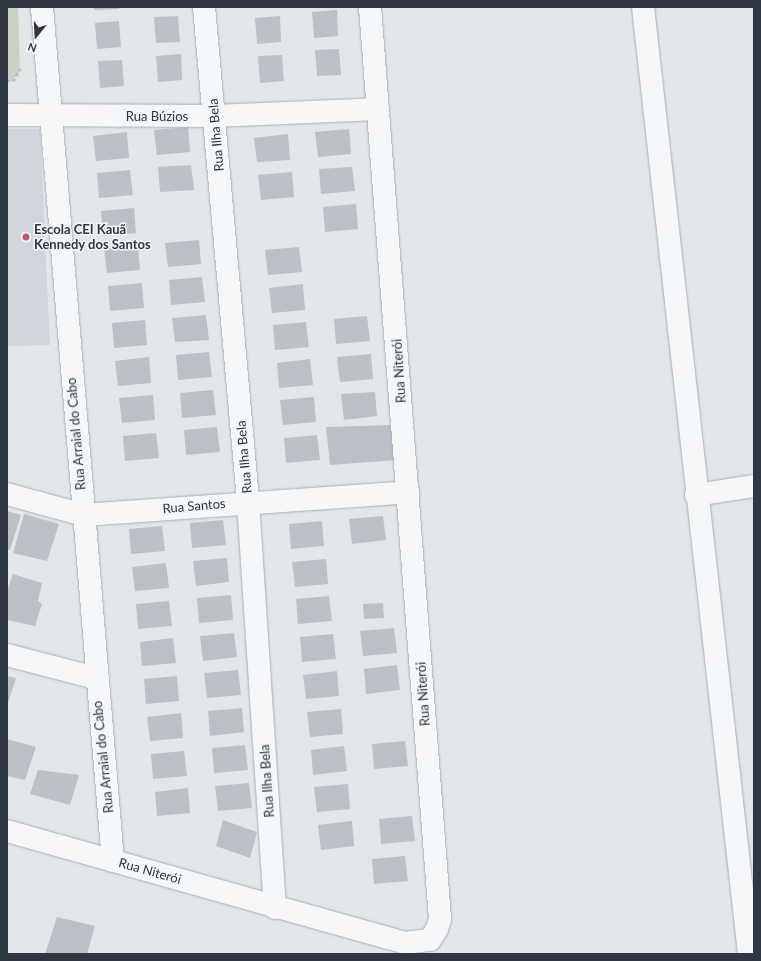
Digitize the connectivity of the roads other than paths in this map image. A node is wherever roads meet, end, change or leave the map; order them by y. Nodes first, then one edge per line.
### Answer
1 (42, 7) edge
2 (204, 7) edge
3 (370, 7) edge
4 (643, 7) edge
5 (378, 109) junction
6 (7, 115) edge
7 (49, 116) junction
8 (214, 116) junction
9 (754, 486) edge
10 (408, 492) junction
11 (7, 494) edge
12 (696, 495) junction
13 (248, 502) junction
14 (83, 515) junction
15 (7, 655) edge
16 (95, 678) junction
17 (7, 831) edge
18 (113, 861) junction
19 (275, 908) junction
20 (749, 954) edge

1 - 7 street, Rua Arraial do Cabo
2 - 8 street, Rua Ilha Bela
3 - 5 street, Rua Niterói
4 - 12 street
5 - 8 street, Rua Búzios
5 - 10 street, Rua Niterói
6 - 7 street, Rua Búzios
7 - 8 street, Rua Búzios
7 - 14 street, Rua Arraial do Cabo
8 - 13 street, Rua Ilha Bela
9 - 12 street
10 - 13 street, Rua Santos
10 - 19 street, Rua Niterói
11 - 14 street, Rua Santos
12 - 20 street
13 - 14 street, Rua Santos
13 - 19 street, Rua Ilha Bela
14 - 16 street, Rua Arraial do Cabo
15 - 16 street
16 - 18 street, Rua Arraial do Cabo
17 - 18 street, Rua Niterói
18 - 19 street, Rua Niterói

